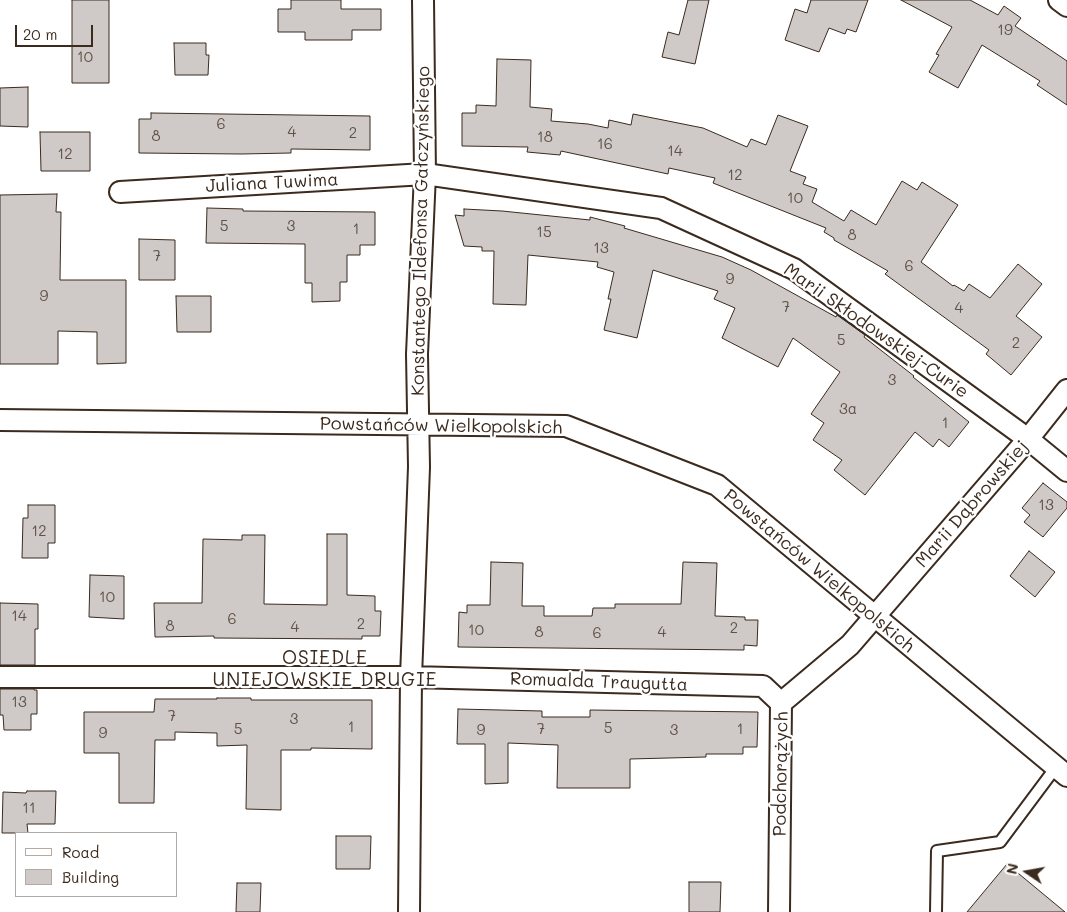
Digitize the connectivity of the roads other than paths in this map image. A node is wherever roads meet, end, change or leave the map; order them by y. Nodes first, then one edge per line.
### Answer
1 (423, 0) edge
2 (1059, 0) edge
3 (1067, 6) edge
4 (424, 174) junction
5 (120, 192) dead end
6 (1067, 390) edge
7 (0, 420) edge
8 (418, 423) junction
9 (1028, 439) junction
10 (1067, 471) edge
11 (875, 617) junction
12 (0, 677) edge
13 (411, 677) junction
14 (782, 703) junction
15 (1062, 771) edge
16 (410, 912) edge
17 (779, 912) edge
18 (936, 912) edge

1 - 4 street, Konstantego Ildefonsa Gałczyńskiego
2 - 3 street
4 - 5 street, Juliana Tuwima
4 - 8 street, Konstantego Ildefonsa Gałczyńskiego
4 - 9 street, Marii Skłodowskiej-Curie
6 - 9 street, Marii Dąbrowskiej
7 - 8 street, Powstańców Wielkopolskich
8 - 11 street, Powstańców Wielkopolskich
8 - 13 street, Konstantego Ildefonsa Gałczyńskiego
9 - 10 street, Marii Skłodowskiej-Curie
9 - 11 street, Marii Dąbrowskiej
11 - 14 street, Podchorążych
11 - 15 street, Powstańców Wielkopolskich
12 - 13 street, Romualda Traugutta
13 - 14 street, Romualda Traugutta
13 - 16 street, Konstantego Ildefonsa Gałczyńskiego
14 - 17 street, Podchorążych
15 - 18 lane

